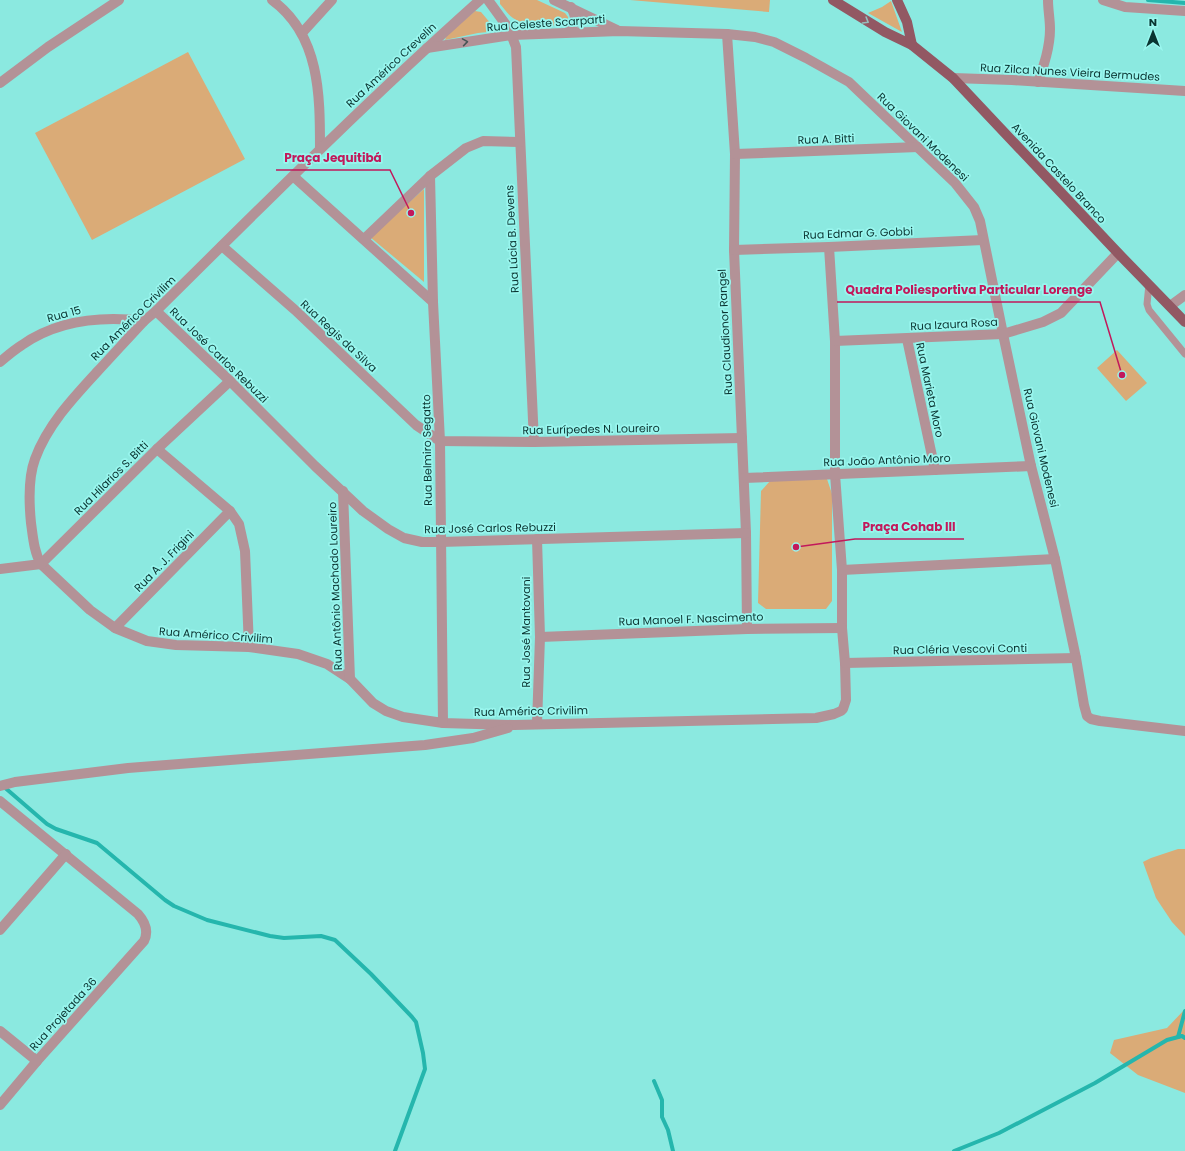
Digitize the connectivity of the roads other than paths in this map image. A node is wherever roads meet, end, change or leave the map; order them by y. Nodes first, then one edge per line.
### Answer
1 (119, 0) edge
2 (272, 0) edge
3 (332, 0) edge
4 (480, 0) edge
5 (488, 0) edge
6 (554, 0) edge
7 (833, 0) edge
8 (897, 0) edge
9 (1048, 0) edge
10 (1103, 0) edge
11 (1166, 5) edge
12 (571, 7) junction
13 (1185, 11) edge
14 (619, 31) junction
15 (568, 32) junction
16 (302, 33) junction
17 (727, 34) junction
18 (512, 35) junction
19 (912, 44) junction
20 (427, 48) junction
21 (953, 78) junction
22 (1038, 82) junction
23 (0, 83) edge
24 (1185, 91) edge
25 (520, 142) junction
26 (918, 147) junction
27 (320, 149) junction
28 (735, 154) junction
29 (293, 176) junction
30 (430, 176) junction
31 (364, 239) junction
32 (983, 240) junction
33 (222, 246) junction
34 (829, 247) junction
35 (734, 250) junction
36 (1118, 253) junction
37 (1149, 284) junction
38 (1185, 295) edge
39 (433, 302) junction
40 (1170, 306) junction
41 (156, 312) junction
42 (144, 321) junction
43 (1185, 322) edge
44 (1003, 334) junction
45 (907, 338) junction
46 (835, 341) junction
47 (1185, 354) edge
48 (0, 362) edge
49 (230, 381) junction
50 (742, 438) junction
51 (440, 441) junction
52 (534, 442) junction
53 (157, 449) junction
54 (1031, 466) junction
55 (935, 470) junction
56 (835, 474) junction
57 (744, 478) junction
58 (343, 491) junction
59 (230, 511) junction
60 (746, 533) junction
61 (537, 539) junction
62 (440, 542) junction
63 (1055, 559) junction
64 (41, 564) junction
65 (0, 569) edge
66 (842, 570) junction
67 (115, 628) junction
68 (842, 628) junction
69 (747, 629) junction
70 (540, 637) junction
71 (249, 647) junction
72 (1076, 658) junction
73 (845, 663) junction
74 (350, 679) junction
75 (443, 723) junction
76 (537, 724) junction
77 (514, 725) junction
78 (1185, 731) edge
79 (0, 786) edge
80 (0, 801) edge
81 (66, 854) junction
82 (0, 930) edge
83 (0, 1031) edge
84 (37, 1061) junction
85 (0, 1104) edge

1 - 23 street
2 - 16 street
3 - 16 street
4 - 20 street, Rua Américo Crevelin
5 - 18 street
6 - 12 street, Rua Giovani Modenesi
7 -> 19 main road, Avenida Castelo Branco
8 - 19 main road
9 - 22 street
10 - 11 street
11 - 13 street
12 - 14 street, Rua Giovani Modenesi
12 - 15 street
14 - 15 street, Rua Celeste Scarparti
14 - 17 street, Rua Giovani Modenesi
15 - 18 street, Rua Celeste Scarparti
16 - 27 street
17 - 26 street, Rua Giovani Modenesi
17 - 28 street, Rua Claudionor Rangel
20 -> 18 street, Rua Celeste Scarparti
18 - 25 street, Rua Lúcia B. Devens
19 - 21 main road, Avenida Castelo Branco
20 - 27 street, Rua Américo Crevelin
21 - 22 street, Rua Zilca Nunes Vieira Bermudes
21 - 36 main road, Avenida Castelo Branco
22 - 24 street, Rua Zilca Nunes Vieira Bermudes
25 - 30 street
25 - 52 street, Rua Lúcia B. Devens
26 - 28 street, Rua A. Bitti
26 - 32 street, Rua Giovani Modenesi
27 - 29 street, Rua Américo Crivilim
28 - 35 street, Rua Claudionor Rangel
29 - 31 street
29 - 33 street, Rua Américo Crivilim
30 - 31 street
30 - 39 street, Rua Belmiro Segatto
31 - 39 street
32 - 34 street, Rua Edmar G. Gobbi
32 - 44 street, Rua Giovani Modenesi
33 - 41 street, Rua Américo Crivilim
33 - 51 street, Rua Regis da Silva
34 - 35 street, Rua Edmar G. Gobbi
34 - 46 street
35 - 50 street, Rua Claudionor Rangel
36 - 37 main road, Avenida Castelo Branco
36 - 44 street, Rua Izaura Rosa
37 - 40 main road, Avenida Castelo Branco
37 - 47 lane
38 - 40 street
39 - 51 street, Rua Belmiro Segatto
40 - 43 main road, Avenida Castelo Branco
41 - 42 street, Rua Américo Crivilim
41 - 49 street, Rua José Carlos Rebuzzi
42 - 48 street, Rua 15
42 - 64 street, Rua Américo Crivilim
44 - 45 street, Rua Izaura Rosa
44 - 54 street, Rua Giovani Modenesi
45 - 46 street, Rua Izaura Rosa
45 - 55 street, Rua Marieta Moro
46 - 56 street
49 - 53 street, Rua Hilarios S. Bitti
49 - 58 street, Rua José Carlos Rebuzzi
50 - 52 street, Rua Eurípedes N. Loureiro
50 - 57 street, Rua Claudionor Rangel
51 - 52 street, Rua Eurípedes N. Loureiro
51 - 62 street, Rua Belmiro Segatto
53 - 59 street
53 - 64 street, Rua Hilarios S. Bitti
54 - 55 street, Rua João Antônio Moro
54 - 63 street, Rua Giovani Modenesi
55 - 56 street, Rua João Antônio Moro
56 - 57 street, Rua João Antônio Moro
56 - 66 street
57 - 60 street, Rua Claudionor Rangel
58 - 62 street, Rua José Carlos Rebuzzi
58 - 74 street, Rua Antônio Machado Loureiro
59 - 67 street, Rua A. J. Frigini
59 - 71 street
60 - 61 street, Rua José Carlos Rebuzzi
60 - 69 street, Rua Claudionor Rangel
61 - 62 street, Rua José Carlos Rebuzzi
61 - 70 street, Rua José Mantovani
62 - 75 street, Rua Belmiro Segatto
63 - 66 street
63 - 72 street, Rua Giovani Modenesi
64 - 65 street
64 - 67 street, Rua Américo Crivilim
66 - 68 street
67 - 71 street, Rua Américo Crivilim
68 - 69 street, Rua Manoel F. Nascimento
68 - 73 street
69 - 70 street, Rua Manoel F. Nascimento
70 - 76 street, Rua José Mantovani
71 - 74 street, Rua Américo Crivilim
72 - 73 street, Rua Cléria Vescovi Conti
72 - 78 street, Rua Giovani Modenesi
73 - 76 street, Rua Américo Crivilim
74 - 75 street, Rua Américo Crivilim
75 - 77 street, Rua Américo Crivilim
76 - 77 street, Rua Américo Crivilim
77 - 79 street
80 - 81 street
81 - 82 street
81 - 84 street, Rua Projetada 36
83 - 84 street
84 - 85 street, Rua Projetada 36

